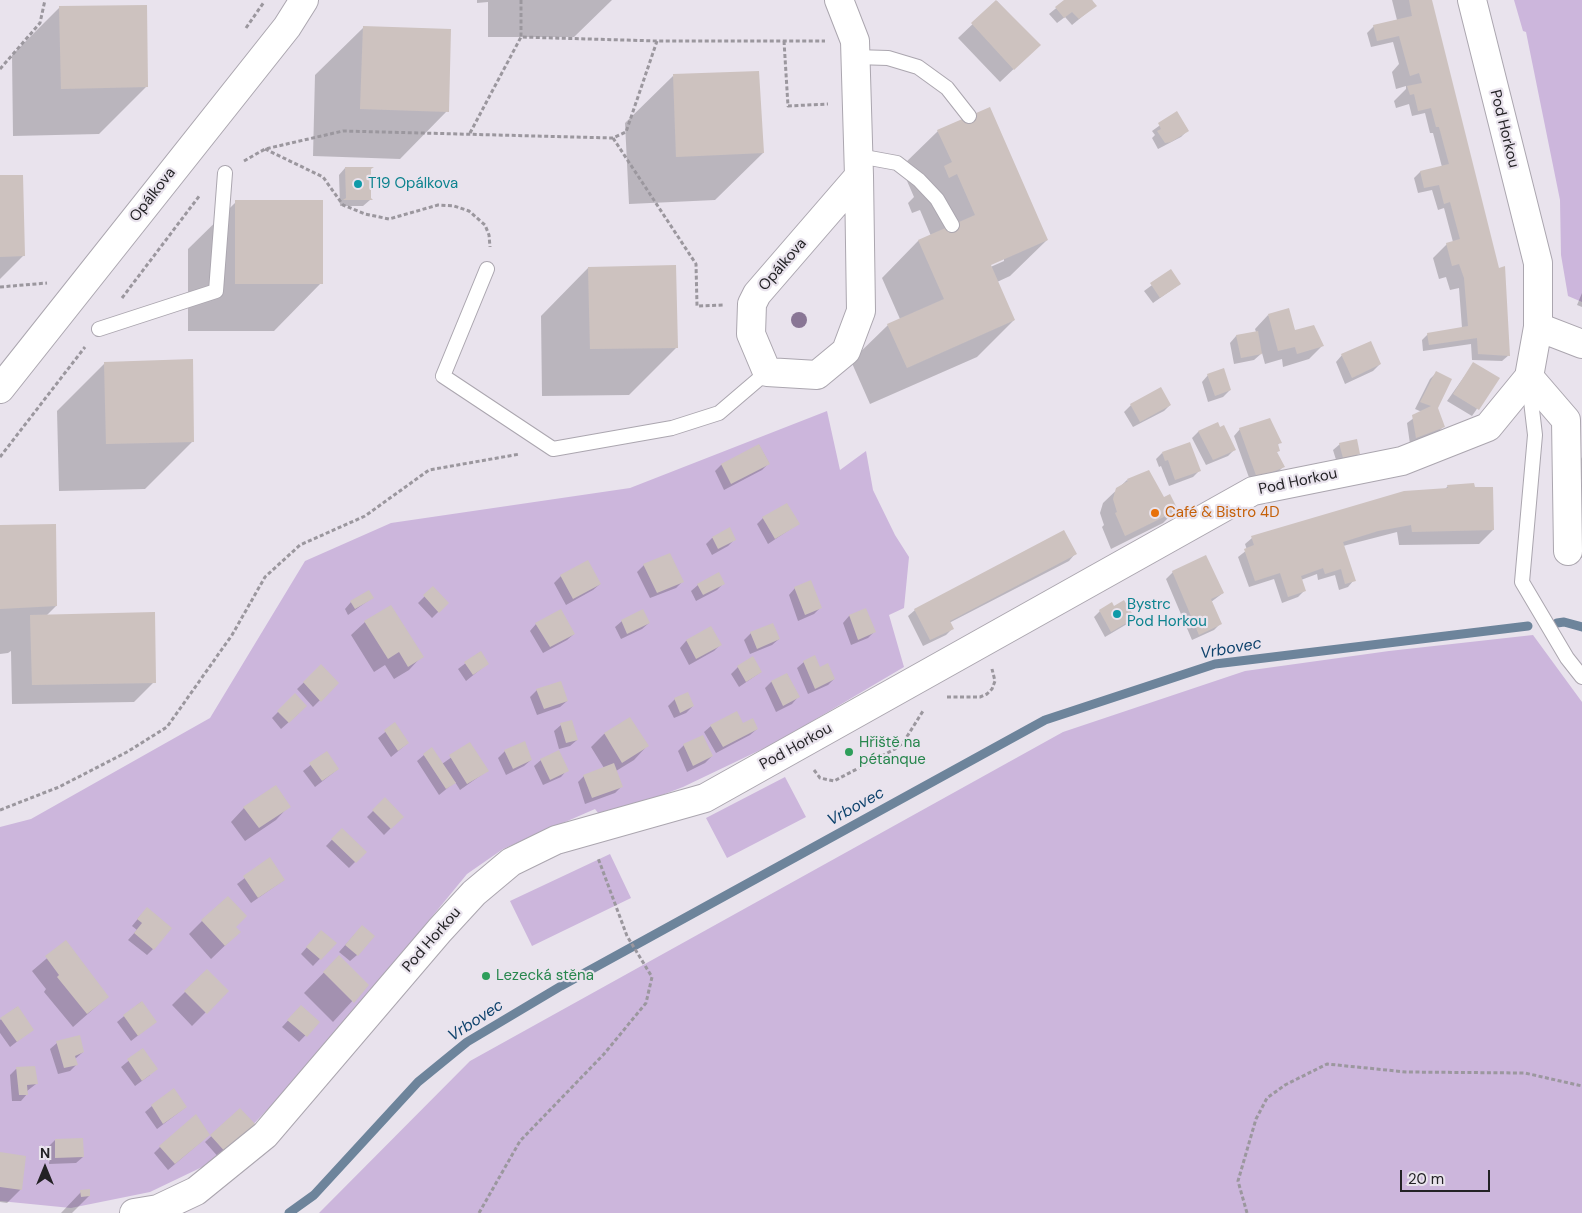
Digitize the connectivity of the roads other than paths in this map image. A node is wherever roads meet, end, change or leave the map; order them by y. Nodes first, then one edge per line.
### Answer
1 (304, 0) edge
2 (840, 0) edge
3 (1472, 0) edge
4 (855, 49) junction
5 (969, 116) dead end
6 (859, 166) junction
7 (224, 172) road end
8 (952, 225) dead end
9 (487, 269) dead end
10 (1538, 327) junction
11 (99, 329) road end
12 (1582, 344) edge
13 (767, 372) junction
14 (1529, 377) junction
15 (0, 388) edge
16 (1568, 551) dead end
17 (1582, 677) edge
18 (134, 1213) edge

1 - 15 street, Opálkova
2 - 4 street
3 - 10 street, Pod Horkou
4 - 5 lane
4 - 6 street
6 - 8 lane
6 - 13 street, Opálkova
6 - 13 street
7 - 11 lane
9 - 13 lane
10 - 12 street
10 - 14 street, Pod Horkou
14 - 16 street
14 - 17 lane
14 - 18 street, Pod Horkou

